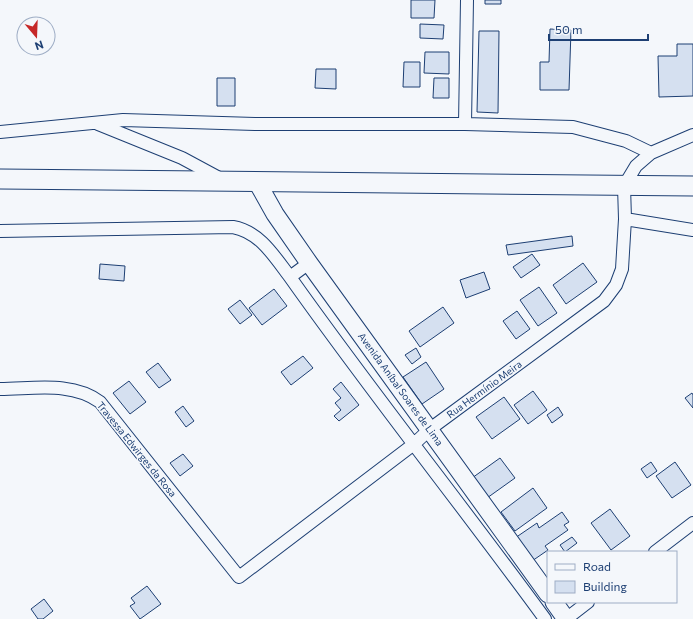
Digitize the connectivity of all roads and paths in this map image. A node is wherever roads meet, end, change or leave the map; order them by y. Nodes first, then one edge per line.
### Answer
1 (467, 0) edge
2 (96, 124) junction
3 (465, 124) junction
4 (0, 132) edge
5 (693, 136) edge
6 (651, 153) junction
7 (0, 179) edge
8 (226, 182) junction
9 (257, 182) junction
10 (624, 186) junction
11 (693, 186) edge
12 (625, 219) junction
13 (693, 230) edge
14 (0, 231) edge
15 (309, 263) junction
16 (290, 277) junction
17 (0, 389) edge
18 (430, 429) junction
19 (414, 444) junction
20 (693, 523) edge
21 (656, 551) edge
22 (239, 577) joint
23 (547, 593) edge
24 (555, 603) edge
25 (587, 603) edge
26 (545, 619) edge
27 (566, 619) edge

1 - 3 street
2 - 3 street
2 - 4 street
2 - 8 street
3 - 6 street
5 - 6 street
6 - 10 street
7 - 8 main road
8 - 9 main road
9 - 10 main road
9 - 15 street, Avenida Aníbal Soares de Lima
10 - 11 main road
10 - 12 street, Rua Hermínio Meira
12 - 13 street
12 - 18 street, Rua Hermínio Meira
14 - 16 street
15 - 16 street
15 - 18 street, Avenida Aníbal Soares de Lima
16 - 19 street
17 - 22 street, Travessa Edwirges da Rosa
18 - 19 street, Rua Hermínio Meira
18 - 23 street, Avenida Aníbal Soares de Lima
19 - 22 street, Rua Hermínio Meira
19 - 26 street
20 - 21 street
24 - 27 street
25 - 27 street

